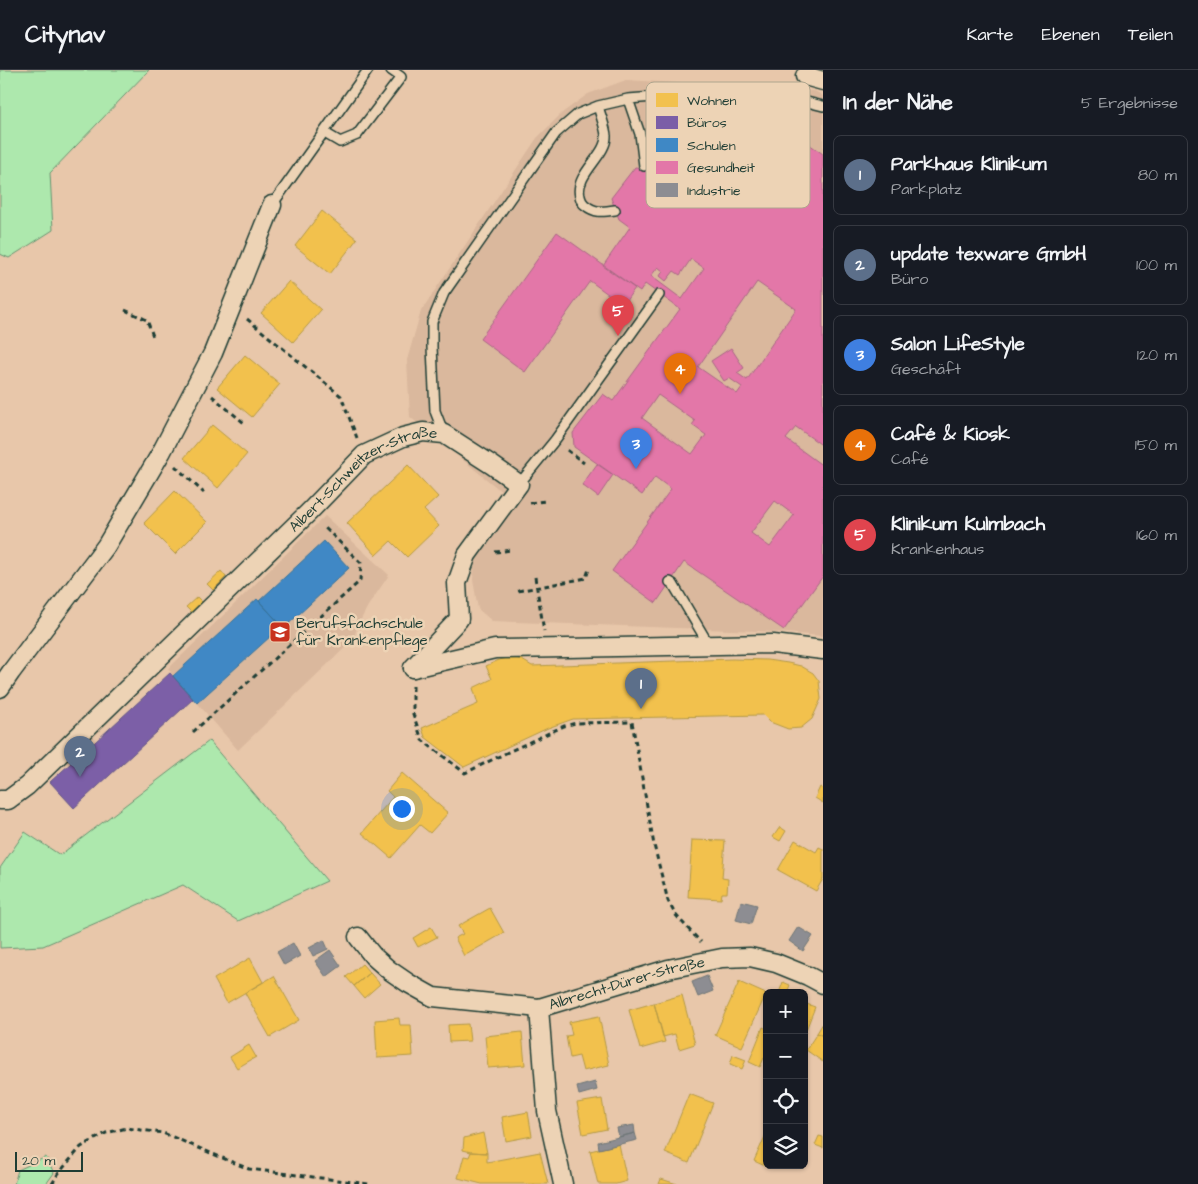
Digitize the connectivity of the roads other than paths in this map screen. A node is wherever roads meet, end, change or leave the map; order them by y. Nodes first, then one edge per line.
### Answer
1 (368, 70) edge
2 (391, 70) edge
3 (806, 76) dead end
4 (823, 81) edge
5 (646, 98) edge
6 (628, 99) junction
7 (810, 103) edge
8 (598, 106) junction
9 (823, 106) edge
10 (323, 132) junction
11 (644, 166) dead end
12 (272, 205) joint
13 (615, 210) dead end
14 (659, 295) dead end
15 (444, 434) junction
16 (520, 484) junction
17 (670, 582) dead end
18 (709, 645) junction
19 (823, 650) edge
20 (0, 688) edge
21 (0, 800) edge
22 (358, 937) dead end
23 (823, 984) edge
24 (539, 1008) junction
25 (563, 1184) edge

1 - 10 lane
2 - 10 lane
3 - 4 street
5 - 6 lane
6 - 8 lane
6 - 11 lane
7 - 9 lane
8 - 13 lane
8 - 15 lane
10 - 12 lane
12 - 20 street
14 - 16 lane
15 - 16 street, Albert-Schweitzer-Straße
15 - 21 street, Albert-Schweitzer-Straße
16 - 18 street
17 - 18 lane
18 - 19 street
22 - 24 street, Albrecht-Dürer-Straße
23 - 24 street, Albrecht-Dürer-Straße
24 - 25 street

